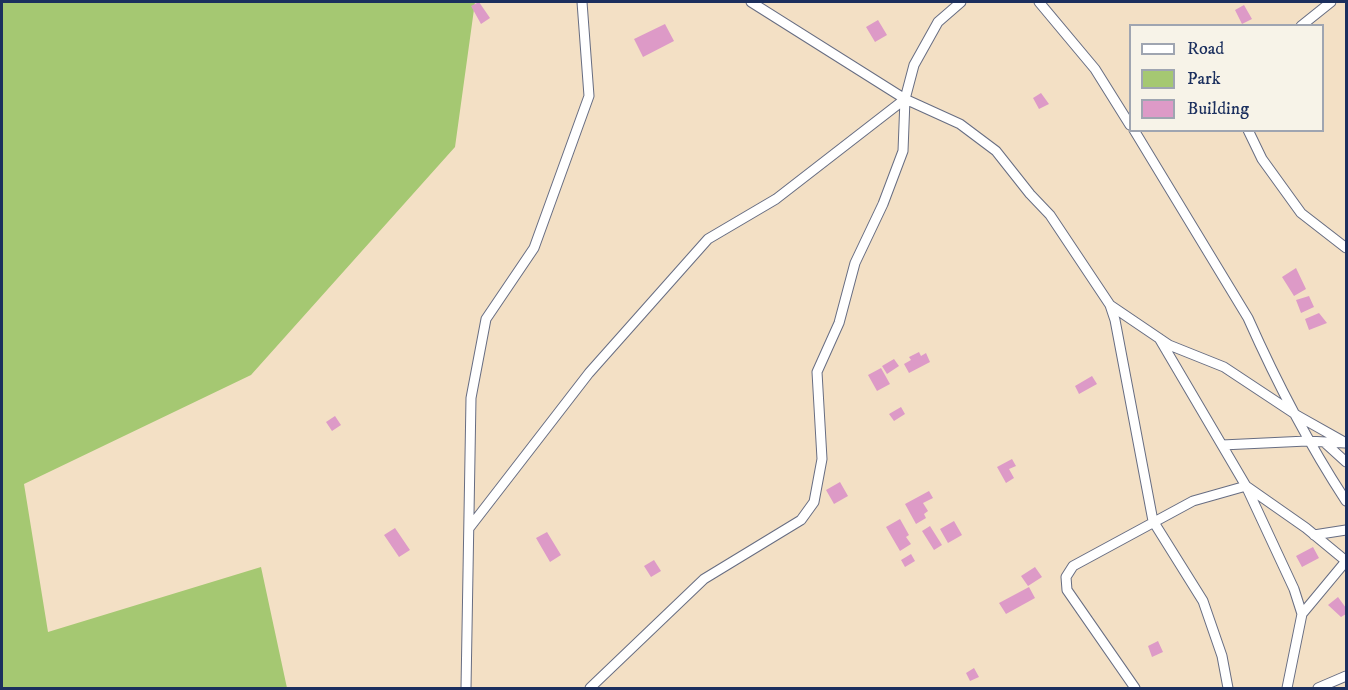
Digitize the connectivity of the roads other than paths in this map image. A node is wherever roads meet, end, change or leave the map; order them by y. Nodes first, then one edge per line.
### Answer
1 (582, 2) edge
2 (751, 2) edge
3 (961, 2) edge
4 (1039, 2) edge
5 (1331, 2) edge
6 (1304, 24) edge
7 (905, 99) junction
8 (1129, 122) edge
9 (1135, 132) edge
10 (1249, 132) edge
11 (1346, 245) edge
12 (1110, 305) junction
13 (1159, 338) junction
14 (1298, 416) junction
15 (1307, 441) junction
16 (1324, 442) junction
17 (1347, 443) edge
18 (1222, 445) junction
19 (1347, 462) edge
20 (1246, 486) junction
21 (1347, 501) edge
22 (1153, 521) junction
23 (470, 527) junction
24 (1347, 530) edge
25 (1314, 535) junction
26 (1346, 561) edge
27 (1302, 614) junction
28 (1347, 676) edge
29 (466, 688) edge
30 (590, 688) edge
31 (1135, 688) edge
32 (1228, 688) edge
33 (1287, 688) edge
34 (1318, 688) edge

1 - 23 street
2 - 7 street
3 - 7 street
4 - 8 street
5 - 6 street
7 - 12 street
7 - 23 street
7 - 30 street
9 - 14 street
10 - 11 street
12 - 13 street
12 - 22 street
13 - 14 street
13 - 18 street
14 - 15 street
14 - 17 street
15 - 16 street
15 - 18 street
15 - 21 street
16 - 17 street
16 - 19 street
18 - 20 street
20 - 22 street
20 - 25 street
20 - 27 street
22 - 31 street
22 - 32 street
23 - 29 street
24 - 25 street
25 - 26 street
26 - 27 street
27 - 33 street
28 - 34 street

